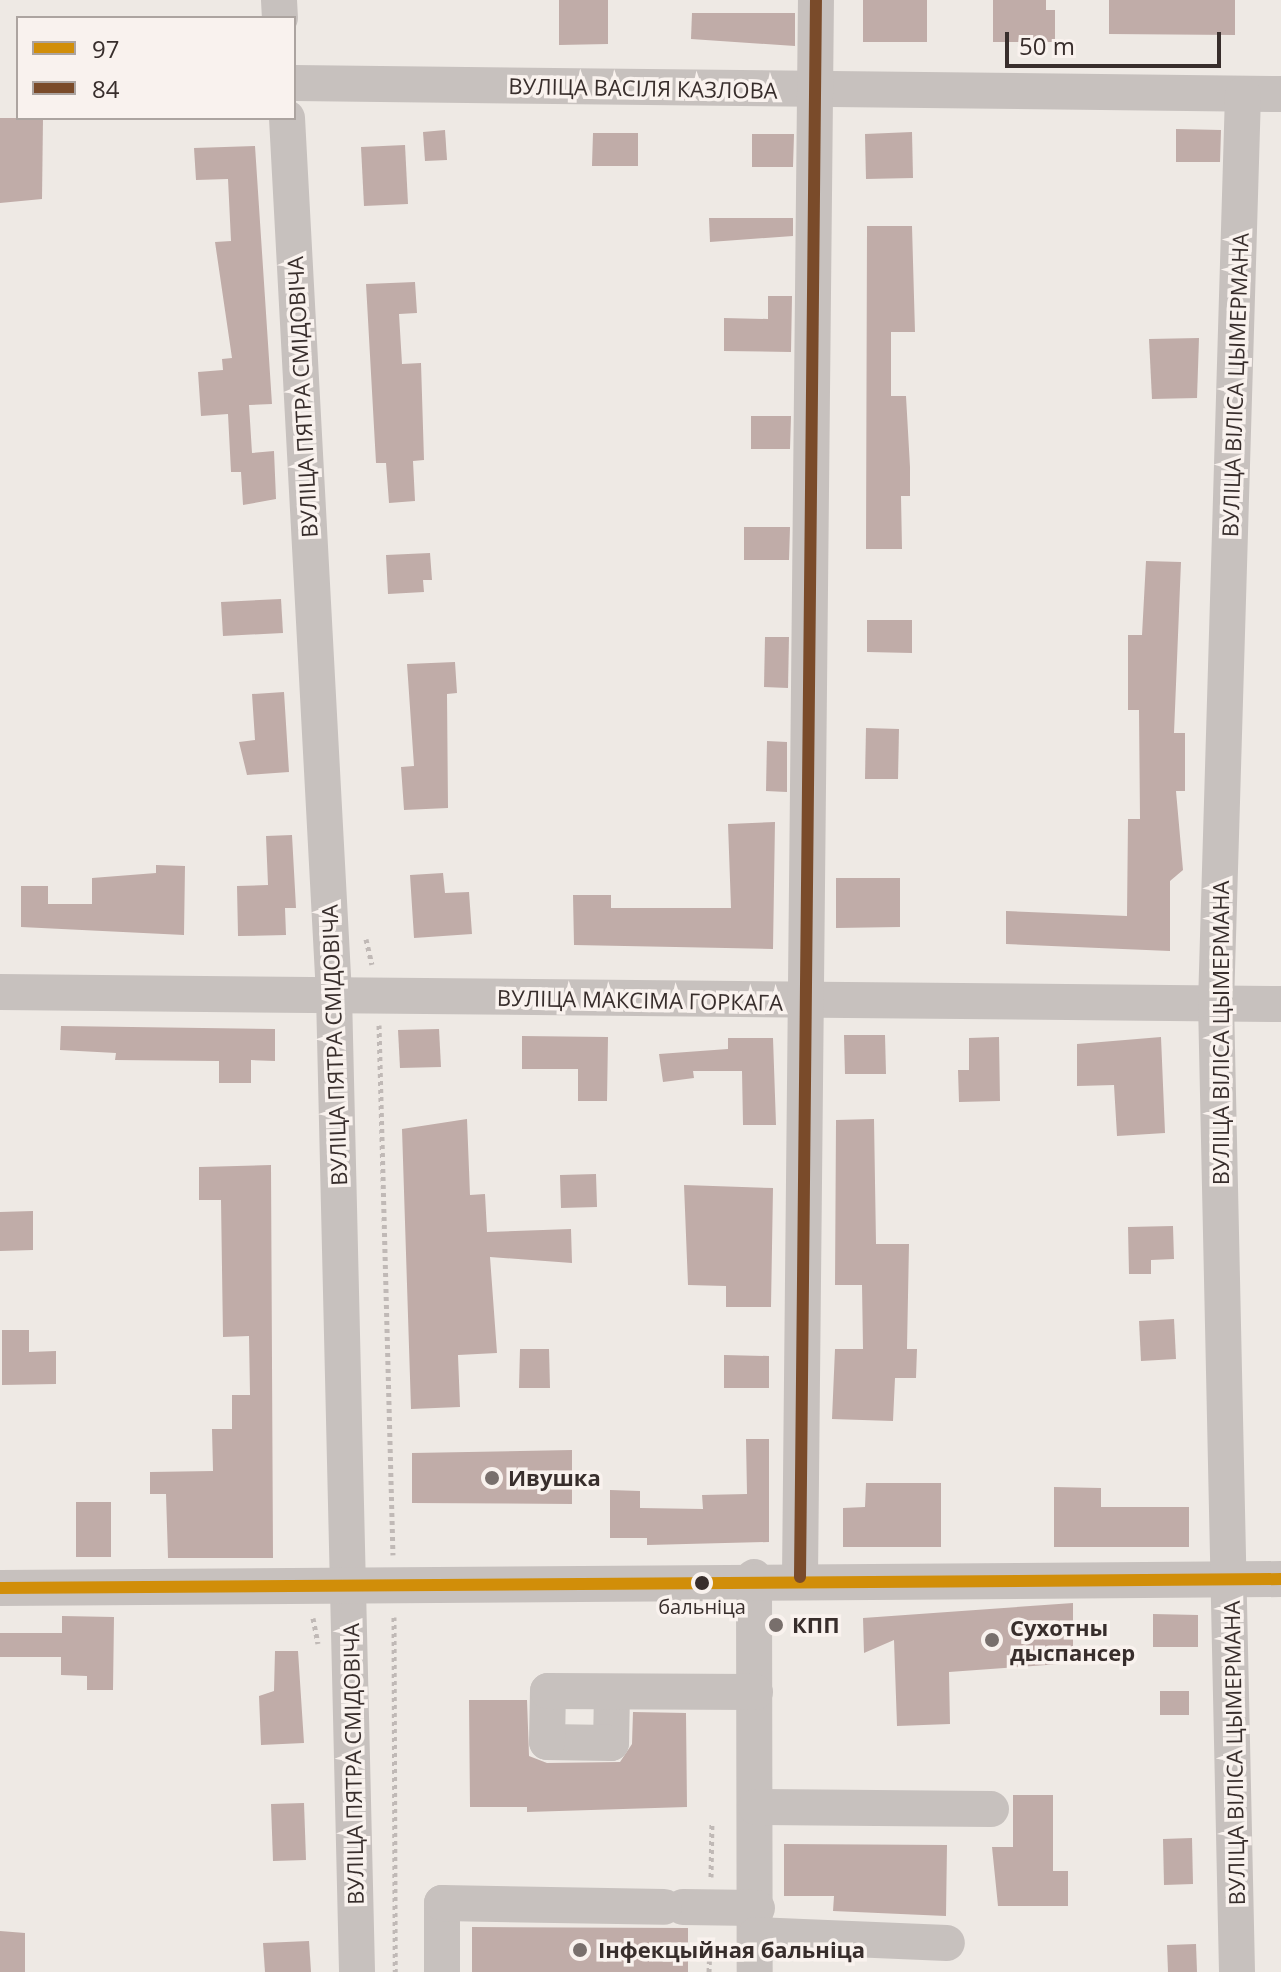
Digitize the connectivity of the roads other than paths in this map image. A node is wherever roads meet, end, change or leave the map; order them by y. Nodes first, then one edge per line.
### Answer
1 (816, 0) edge
2 (296, 83) edge
3 (813, 90) junction
4 (1243, 94) junction
5 (1281, 94) edge
6 (287, 120) edge
7 (0, 992) edge
8 (334, 995) junction
9 (804, 1004) junction
10 (1216, 1004) junction
11 (1281, 1004) edge
12 (754, 1577) junction
13 (800, 1577) junction
14 (1232, 1579) junction
15 (1281, 1579) edge
16 (350, 1583) junction
17 (0, 1588) edge
18 (612, 1692) dead end
19 (755, 1692) junction
20 (756, 1807) junction
21 (991, 1809) dead end
22 (756, 1922) junction
23 (947, 1943) dead end
24 (357, 1972) edge
25 (442, 1972) edge
26 (755, 1972) edge
27 (1237, 1972) edge

1 - 3 street
2 - 3 street, ВУЛІЦА ВАСІЛЯ КАЗЛОВА
3 - 4 street, ВУЛІЦА ВАСІЛЯ КАЗЛОВА
3 - 9 street
4 - 5 street, ВУЛІЦА ВАСІЛЯ КАЗЛОВА
4 - 10 street, ВУЛІЦА ВІЛІСА ЦЫМЕРМАНА
6 - 8 street, ВУЛІЦА ПЯТРА СМІДОВІЧА
7 - 8 street, ВУЛІЦА МАКСІМА ГОРКАГА
8 - 9 street, ВУЛІЦА МАКСІМА ГОРКАГА
8 - 16 street, ВУЛІЦА ПЯТРА СМІДОВІЧА
9 - 10 street, ВУЛІЦА МАКСІМА ГОРКАГА
9 - 13 street
10 - 11 street, ВУЛІЦА МАКСІМА ГОРКАГА
10 - 14 street, ВУЛІЦА ВІЛІСА ЦЫМЕРМАНА
12 - 13 street
12 - 16 street
12 - 19 street
13 - 14 street
14 - 15 street
14 - 27 street, ВУЛІЦА ВІЛІСА ЦЫМЕРМАНА
16 - 17 street
16 - 24 street, ВУЛІЦА ПЯТРА СМІДОВІЧА
18 - 19 street
19 - 20 street
20 - 21 street
20 - 22 street
22 - 23 street
22 - 25 street
22 - 26 street

